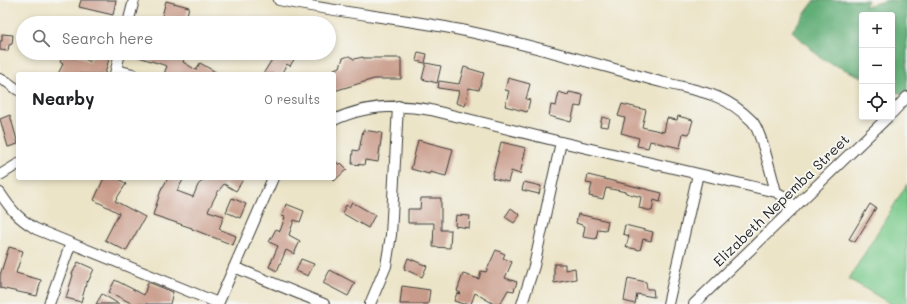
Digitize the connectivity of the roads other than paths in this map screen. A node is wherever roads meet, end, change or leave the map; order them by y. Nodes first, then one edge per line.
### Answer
1 (134, 0) edge
2 (279, 0) edge
3 (130, 16) edge
4 (118, 60) edge
5 (115, 72) edge
6 (0, 79) edge
7 (16, 89) edge
8 (907, 97) edge
9 (907, 104) edge
10 (398, 106) junction
11 (895, 110) edge
12 (895, 112) edge
13 (336, 119) edge
14 (885, 120) edge
15 (561, 142) junction
16 (16, 165) edge
17 (698, 174) junction
18 (0, 175) edge
19 (272, 180) edge
20 (776, 192) junction
21 (0, 193) edge
22 (795, 207) junction
23 (71, 243) junction
24 (234, 267) junction
25 (49, 304) edge
26 (218, 304) edge
27 (324, 304) edge
28 (370, 304) edge
29 (522, 304) edge
30 (668, 304) edge
31 (694, 304) edge

1 - 3 street
2 - 20 street
4 - 5 street
6 - 7 street
8 - 11 street, Elizabeth Nepemba Street
9 - 12 street
10 - 13 street
10 - 15 street
10 - 28 street
14 - 22 street, Elizabeth Nepemba Street
15 - 17 street
15 - 29 street
16 - 18 street
17 - 20 street
17 - 30 street
19 - 24 street
20 - 22 street
21 - 23 street
22 - 31 street, Elizabeth Nepemba Street
23 - 25 street
23 - 26 street
24 - 26 street
24 - 27 street

